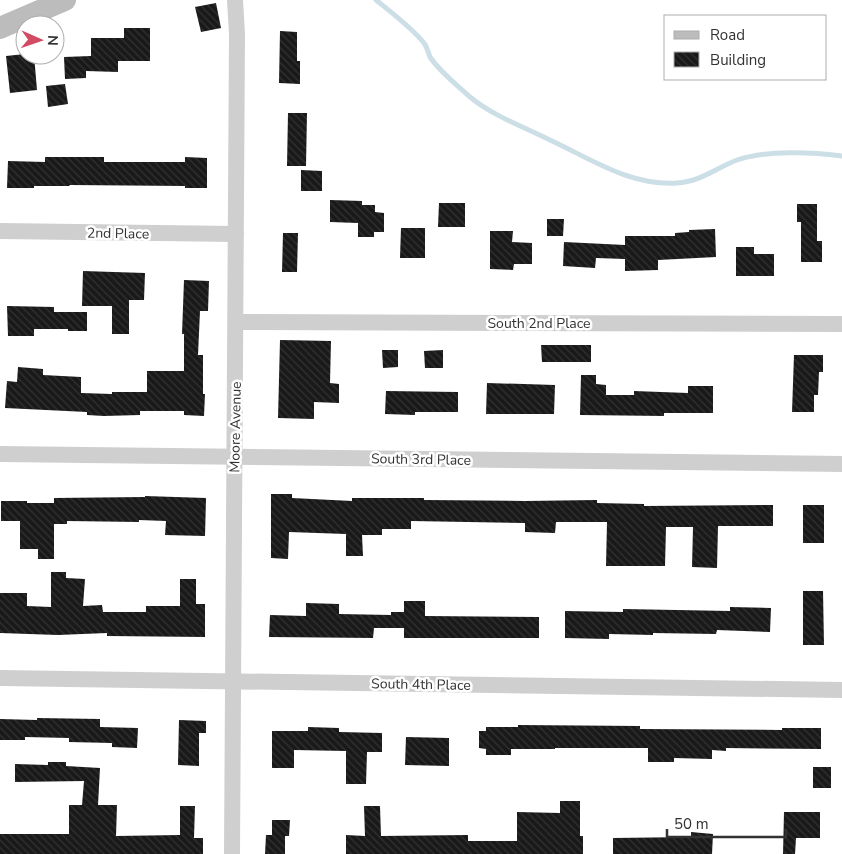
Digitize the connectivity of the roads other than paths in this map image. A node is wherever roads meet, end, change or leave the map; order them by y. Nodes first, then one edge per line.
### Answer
1 (65, 0) edge
2 (235, 0) edge
3 (0, 28) edge
4 (0, 231) edge
5 (236, 234) junction
6 (236, 322) junction
7 (842, 324) edge
8 (0, 454) edge
9 (235, 458) junction
10 (842, 464) edge
11 (0, 678) edge
12 (233, 682) junction
13 (842, 690) edge
14 (232, 854) edge

1 - 3 main road
2 - 5 street, Moore Avenue
4 - 5 street, 2nd Place
5 - 6 street, Moore Avenue
6 - 7 street, South 2nd Place
6 - 9 street, Moore Avenue
8 - 9 street, South 3rd Place
9 - 10 street, South 3rd Place
9 - 12 street, Moore Avenue
11 - 12 street, South 4th Place
12 - 13 street, South 4th Place
12 - 14 street, Moore Avenue

